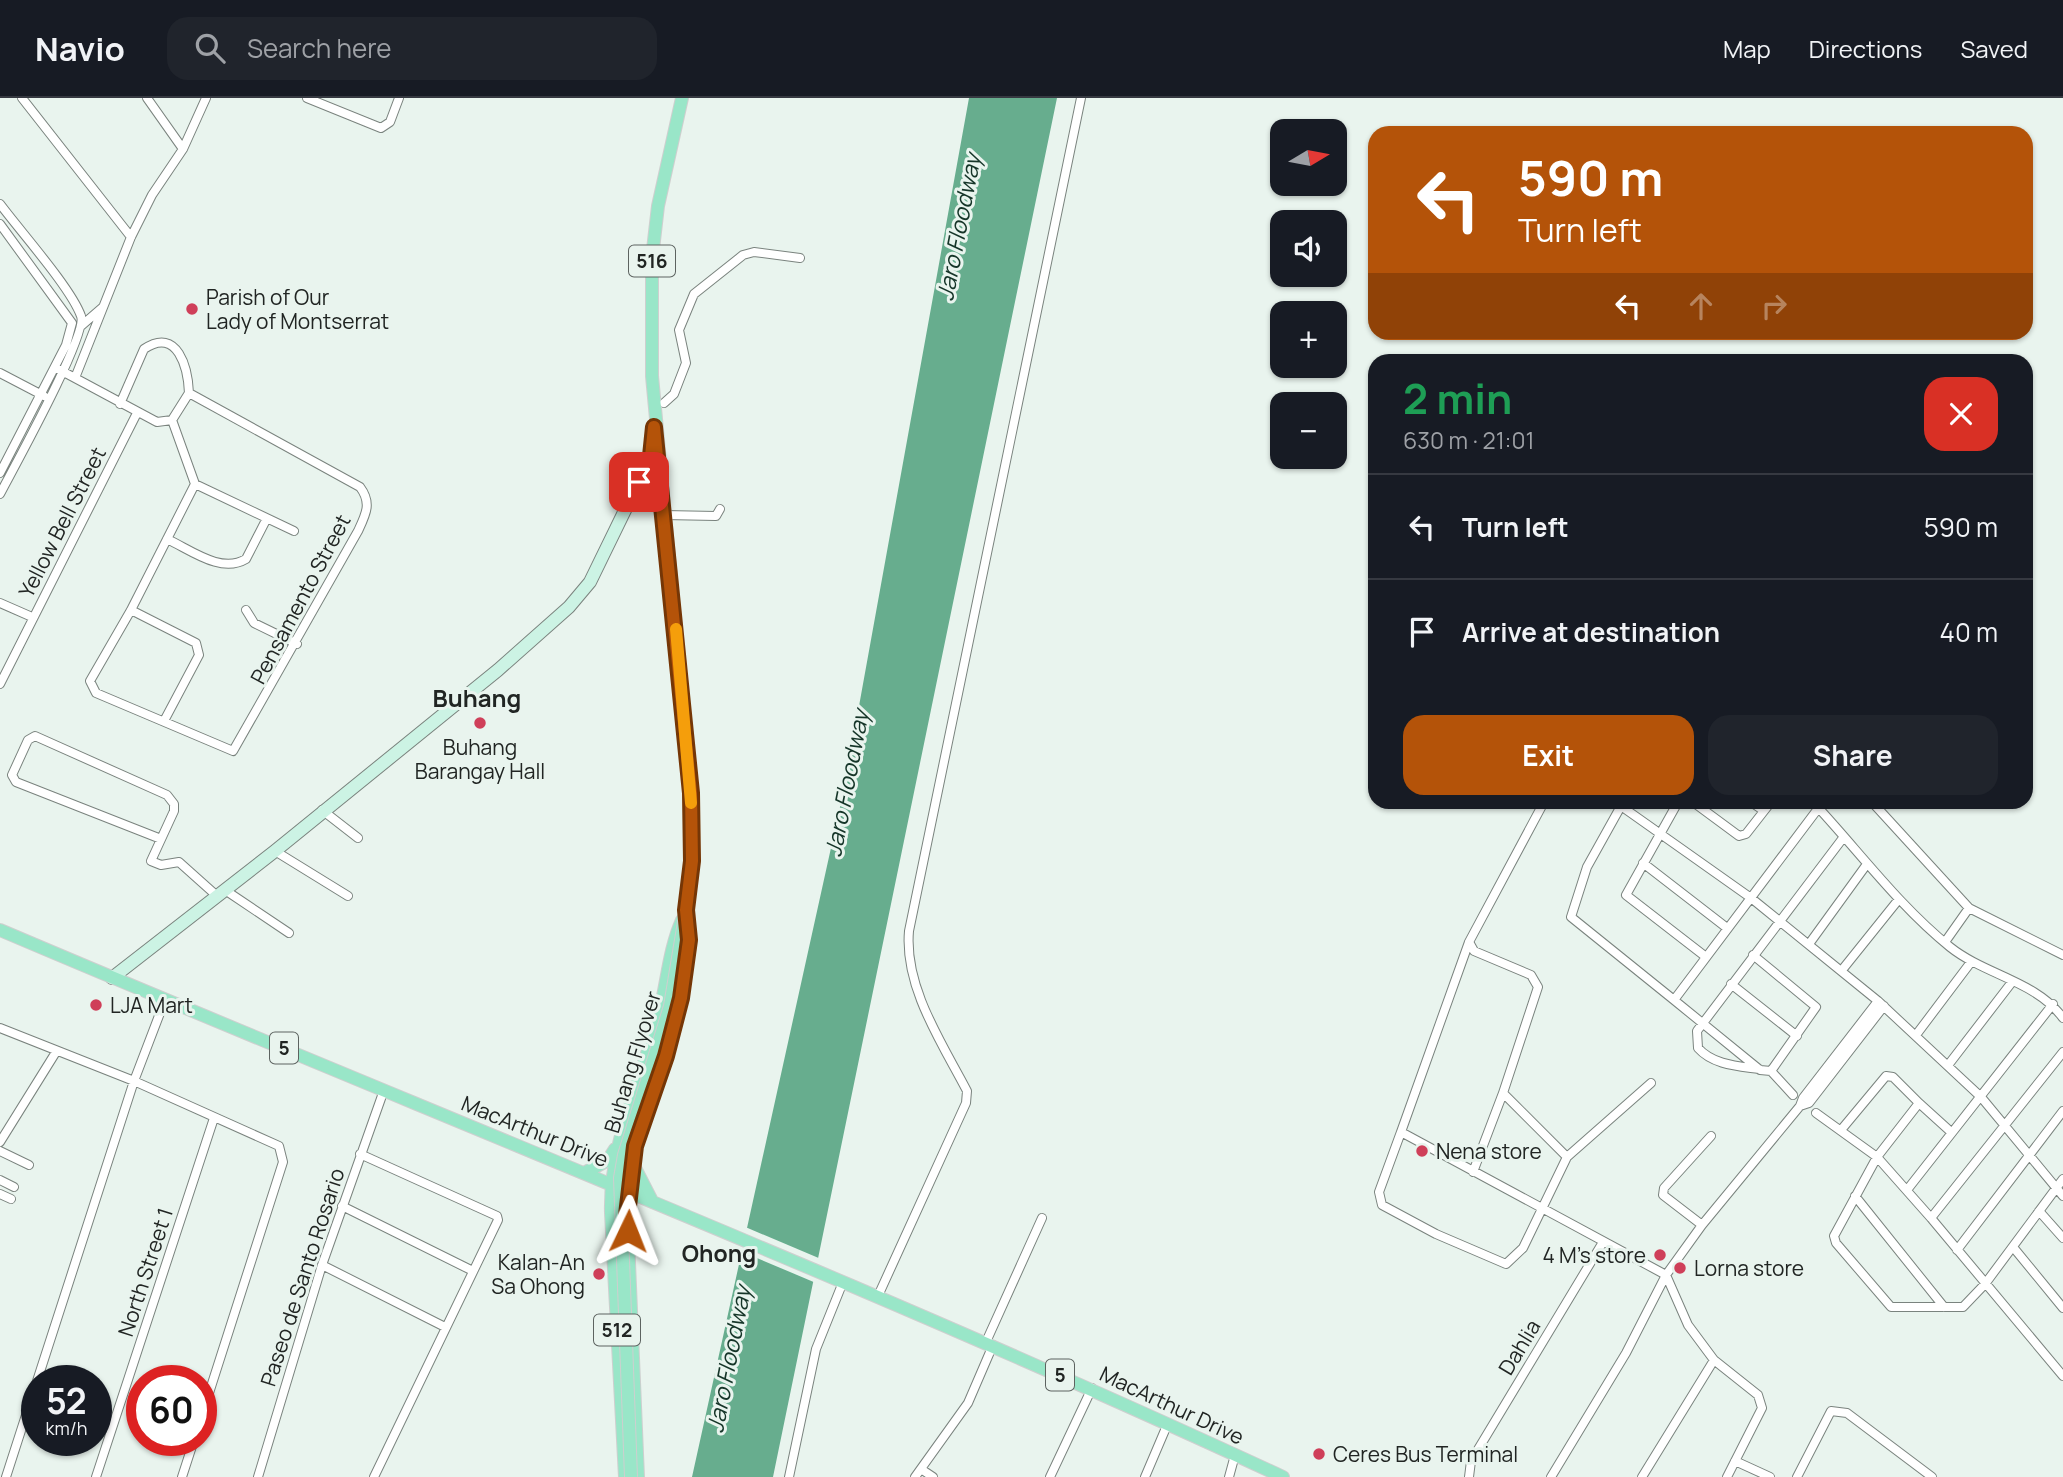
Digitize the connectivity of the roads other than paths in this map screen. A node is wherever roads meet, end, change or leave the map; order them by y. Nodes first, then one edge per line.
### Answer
1 (22, 98) edge
2 (147, 98) edge
3 (206, 98) edge
4 (307, 98) edge
5 (398, 98) edge
6 (682, 98) edge
7 (1081, 98) edge
8 (326, 102) edge
9 (183, 149) junction
10 (0, 204) edge
11 (14, 223) junction
12 (3, 227) edge
13 (131, 237) junction
14 (800, 258) dead end
15 (106, 305) junction
16 (82, 326) junction
17 (72, 330) junction
18 (58, 369) junction
19 (0, 373) edge
20 (75, 378) junction
21 (189, 393) junction
22 (39, 395) junction
23 (49, 397) junction
24 (663, 403) joint
25 (120, 404) junction
26 (137, 413) junction
27 (172, 419) junction
28 (654, 427) junction
29 (648, 463) joint
30 (0, 473) edge
31 (195, 484) junction
32 (0, 495) edge
33 (720, 509) dead end
34 (664, 515) junction
35 (266, 520) junction
36 (294, 531) dead end
37 (167, 539) junction
38 (0, 603) edge
39 (131, 610) junction
40 (246, 610) dead end
41 (32, 617) junction
42 (297, 643) junction
43 (0, 684) edge
44 (164, 721) junction
45 (1540, 809) edge
46 (1619, 809) edge
47 (1629, 809) edge
48 (1674, 809) edge
49 (1702, 809) edge
50 (1760, 809) edge
51 (1814, 809) edge
52 (1822, 809) edge
53 (1878, 809) edge
54 (322, 810) junction
55 (1763, 811) joint
56 (1660, 833) junction
57 (358, 838) dead end
58 (1843, 838) junction
59 (161, 839) junction
60 (275, 851) junction
61 (1643, 863) junction
62 (1867, 864) junction
63 (221, 893) junction
64 (348, 896) dead end
65 (1751, 898) junction
66 (1899, 898) junction
67 (1969, 908) junction
68 (686, 910) junction
69 (1780, 922) junction
70 (1727, 928) junction
71 (0, 930) edge
72 (289, 933) dead end
73 (1469, 942) junction
74 (1945, 942) junction
75 (1809, 944) junction
76 (2063, 955) edge
77 (1753, 956) junction
78 (1706, 957) junction
79 (1971, 962) junction
80 (1842, 971) junction
81 (113, 978) junction
82 (2012, 982) junction
83 (1731, 984) junction
84 (165, 1000) junction
85 (1674, 1000) junction
86 (1881, 1004) junction
87 (2053, 1004) junction
88 (2063, 1018) edge
89 (1703, 1023) junction
90 (0, 1028) edge
91 (1916, 1035) junction
92 (1797, 1036) junction
93 (56, 1052) junction
94 (2063, 1052) edge
95 (1950, 1065) junction
96 (1760, 1070) junction
97 (1771, 1071) junction
98 (134, 1081) junction
99 (1651, 1083) dead end
100 (384, 1090) junction
101 (1503, 1093) junction
102 (1793, 1095) dead end
103 (1981, 1097) junction
104 (1919, 1103) junction
105 (2063, 1111) edge
106 (1816, 1113) dead end
107 (214, 1118) junction
108 (2007, 1126) junction
109 (1841, 1130) junction
110 (1401, 1132) junction
111 (1951, 1132) junction
112 (1711, 1136) dead end
113 (0, 1142) edge
114 (617, 1147) junction
115 (0, 1151) edge
116 (360, 1154) junction
117 (2029, 1156) junction
118 (1567, 1157) junction
119 (1877, 1157) junction
120 (632, 1161) junction
121 (29, 1165) dead end
122 (586, 1172) junction
123 (1473, 1172) junction
124 (0, 1180) edge
125 (2063, 1180) edge
126 (611, 1184) junction
127 (15, 1187) dead end
128 (2056, 1189) junction
129 (1907, 1190) junction
130 (630, 1192) junction
131 (0, 1194) edge
132 (1855, 1196) junction
133 (2063, 1196) edge
134 (11, 1199) dead end
135 (655, 1202) junction
136 (342, 1206) junction
137 (1542, 1209) junction
138 (2039, 1211) junction
139 (611, 1213) junction
140 (1042, 1218) dead end
141 (1931, 1219) junction
142 (1702, 1225) junction
143 (628, 1231) junction
144 (2063, 1238) edge
145 (1603, 1242) junction
146 (2013, 1247) junction
147 (1957, 1250) junction
148 (322, 1265) junction
149 (473, 1271) junction
150 (1666, 1275) junction
151 (840, 1280) junction
152 (1985, 1284) junction
153 (878, 1296) junction
154 (1944, 1307) junction
155 (2063, 1308) edge
156 (445, 1327) junction
157 (990, 1344) junction
158 (1714, 1360) junction
159 (42, 1365) edge
160 (217, 1368) edge
161 (2063, 1376) edge
162 (1092, 1388) junction
163 (1168, 1423) junction
164 (21, 1431) edge
165 (1235, 1455) junction
166 (189, 1456) edge
167 (1735, 1461) junction
168 (921, 1469) junction
169 (1468, 1475) edge
170 (6, 1477) edge
171 (96, 1477) edge
172 (182, 1477) edge
173 (258, 1477) edge
174 (374, 1477) edge
175 (625, 1477) edge
176 (631, 1477) edge
177 (638, 1477) edge
178 (789, 1477) edge
179 (915, 1477) edge
180 (933, 1477) edge
181 (1050, 1477) edge
182 (1145, 1477) edge
183 (1229, 1477) edge
184 (1283, 1477) edge
185 (1551, 1477) edge
186 (1642, 1477) edge
187 (1727, 1477) edge
188 (1770, 1477) edge
189 (1797, 1477) edge
190 (1932, 1477) edge

1 - 13 street
2 - 9 street
3 - 9 street
4 - 8 street
5 - 8 street
6 - 28 main road, 516
7 - 153 street
9 - 13 street
10 - 11 street
11 - 12 street
11 - 16 street
12 - 17 street
13 - 15 street
14 - 24 street
15 - 16 street
15 - 20 street
16 - 17 street
16 - 18 street
17 - 18 street
18 - 20 street
18 - 22 street
18 - 23 street
19 - 22 street
20 - 25 street
21 - 25 street
21 - 27 street
21 - 42 street, Pensamento Street
22 - 23 street
22 - 30 street
23 - 32 street
24 - 28 main road
25 - 26 street
26 - 27 street
26 - 41 street, Yellow Bell Street
27 - 31 street
28 - 29 main road
28 - 34 main road, 516
29 - 54 street
31 - 35 street
31 - 37 street
33 - 34 street
34 - 68 main road, 516
35 - 36 street
35 - 37 street
37 - 39 street
38 - 41 street
39 - 44 street
39 - 44 street
40 - 42 street
41 - 43 street, Yellow Bell Street
42 - 44 street, Pensamento Street
45 - 73 street
46 - 85 street
47 - 56 street
48 - 56 street
49 - 55 street
50 - 55 street
51 - 65 street
52 - 58 street
53 - 67 street
54 - 57 street
54 - 60 street
56 - 61 street
56 - 65 street
58 - 62 street
58 - 69 street
59 - 59 street
59 - 63 street
60 - 63 street
60 - 64 street
61 - 70 street
61 - 78 street
62 - 66 street
62 - 75 street
63 - 72 street
63 - 81 street
65 - 69 street
65 - 70 street
66 - 74 street
66 - 80 street
67 - 74 street
67 - 76 street
68 - 114 main road, 516
68 - 120 main road, 516
68 - 176 main road, Buhang Flyover, bridge
69 - 75 street
69 - 77 street
70 - 78 street
71 - 81 main road, MacArthur Drive / 5
73 - 101 street
73 - 110 street
74 - 79 street
75 - 80 street
77 - 83 street
77 - 92 street
78 - 85 street
79 - 82 street
79 - 91 street
80 - 86 street
81 - 84 main road, MacArthur Drive / 5
82 - 87 street
82 - 95 street
83 - 89 street
83 - 92 street
84 - 98 street
84 - 100 main road, MacArthur Drive / 5
85 - 89 street
86 - 91 street
86 - 142 street
87 - 88 street
87 - 103 street
89 - 96 street
89 - 96 street
90 - 93 street
91 - 95 street
92 - 97 street
93 - 98 street
93 - 113 street
94 - 108 street
95 - 103 street
96 - 97 street
97 - 102 street
98 - 107 street
98 - 159 street
99 - 118 street
100 - 116 street, Paseo de Santo Rosario
100 - 122 main road, MacArthur Drive / 5
101 - 118 street
101 - 123 street
103 - 108 street
103 - 111 street
104 - 109 street
104 - 111 street
104 - 119 street
105 - 117 street
106 - 109 street
107 - 160 street
107 - 171 street, North Street 1
108 - 117 street
108 - 141 street
109 - 119 street
110 - 123 street
110 - 137 street
111 - 129 street
112 - 142 street
114 - 122 main road
114 - 126 main road, 516
115 - 121 street
116 - 136 street, Paseo de Santo Rosario
116 - 149 street
117 - 128 street
117 - 147 street
118 - 137 street
119 - 129 street
119 - 132 street
120 - 130 main road, 516
120 - 135 main road
122 - 126 main road, MacArthur Drive / 5
122 - 139 main road
123 - 137 street
124 - 127 street
125 - 128 street
126 - 130 main road, MacArthur Drive / 5
126 - 139 main road, 512
128 - 133 street
128 - 138 street
129 - 141 street
130 - 135 main road, MacArthur Drive / 5
130 - 143 main road, 512
131 - 134 street
132 - 154 street
132 - 154 street
135 - 143 main road
135 - 151 main road, MacArthur Drive / 5
136 - 148 street, Paseo de Santo Rosario
136 - 149 street
137 - 145 street
138 - 144 street
138 - 146 street
139 - 175 main road, 512
140 - 157 street
141 - 147 street
142 - 150 street
143 - 177 main road, 512
145 - 150 street
145 - 169 street, Dahlia
146 - 152 street
146 - 155 street
147 - 152 street
148 - 156 street
148 - 173 street, Paseo de Santo Rosario
149 - 156 street
150 - 158 street
150 - 185 street
151 - 153 main road, MacArthur Drive / 5
151 - 178 street
152 - 154 street
152 - 161 street
153 - 157 main road, MacArthur Drive / 5
156 - 174 street
157 - 162 main road, MacArthur Drive / 5
157 - 168 street
158 - 167 street
158 - 186 street
162 - 163 main road, MacArthur Drive / 5
162 - 181 street
163 - 165 main road, MacArthur Drive / 5
163 - 182 street
164 - 170 street
165 - 183 street
165 - 184 main road, MacArthur Drive / 5
166 - 172 street
167 - 187 street
167 - 188 street
168 - 179 street
168 - 180 street
189 - 190 street

